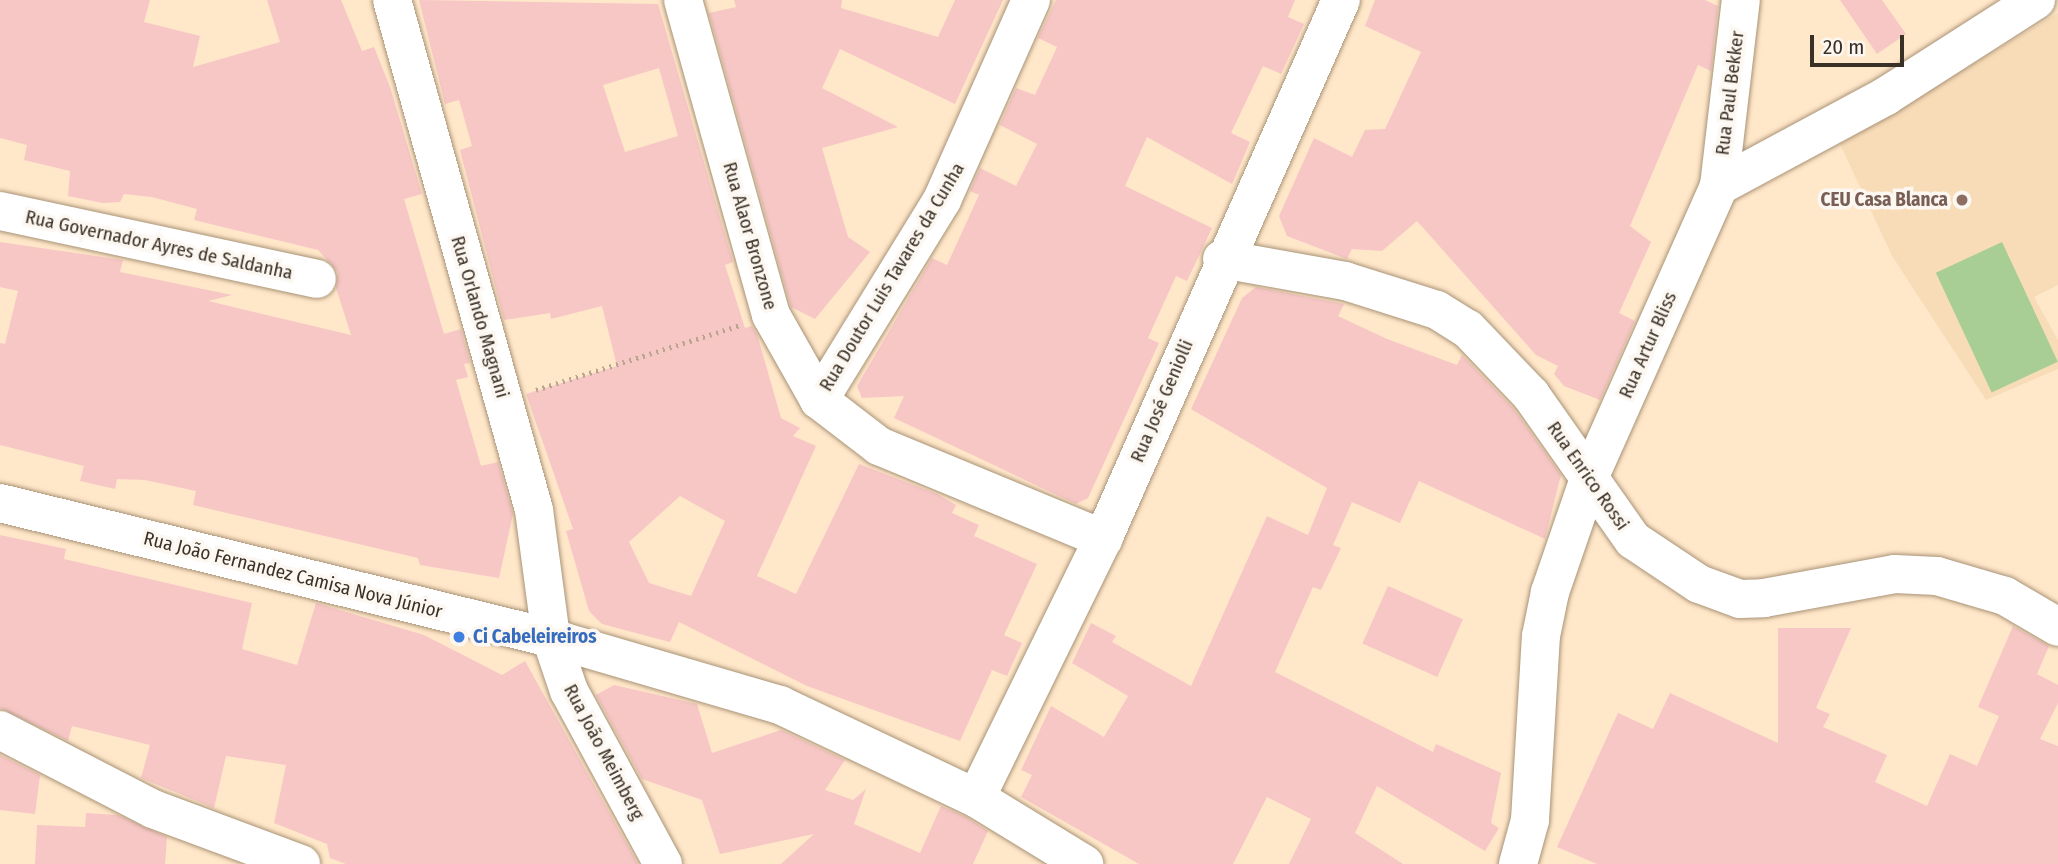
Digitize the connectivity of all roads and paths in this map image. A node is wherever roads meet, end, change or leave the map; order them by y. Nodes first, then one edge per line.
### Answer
1 (392, 0) edge
2 (683, 0) edge
3 (1031, 0) edge
4 (1340, 0) edge
5 (1741, 0) edge
6 (2036, 0) edge
7 (1719, 186) junction
8 (0, 211) edge
9 (1222, 259) junction
10 (317, 279) dead end
11 (771, 315) junction
12 (819, 400) junction
13 (504, 401) junction
14 (1590, 476) junction
15 (0, 503) edge
16 (1103, 539) junction
17 (2058, 627) edge
18 (551, 638) junction
19 (0, 730) edge
20 (976, 798) junction
21 (301, 864) edge
22 (663, 864) edge
23 (1084, 864) edge
24 (1518, 864) edge

1 - 13 street, Rua Orlando Magnani
2 - 11 street, Rua Alaor Bronzone
3 - 12 street, Rua Doutor Luis Tavares da Cunha
4 - 9 street, Rua José Geniolli
5 - 7 street, Rua Paul Bekker
6 - 7 street
7 - 14 street, Rua Artur Bliss
8 - 10 street, Rua Governador Ayres de Saldanha
9 - 14 street, Rua Enrico Rossi
9 - 16 street, Rua José Geniolli
11 - 12 street, Rua Alaor Bronzone
11 - 13 path
12 - 16 street, Rua Alaor Bronzone
13 - 18 street, Rua Orlando Magnani
14 - 17 street, Rua Enrico Rossi
14 - 24 street, Rua Artur Bliss
15 - 18 street, Rua João Fernandez Camisa Nova Júnior
16 - 20 street, Rua José Geniolli
18 - 20 street, Rua João Fernandez Camisa Nova Júnior
18 - 22 street, Rua João Meimberg
19 - 21 street
20 - 23 street, Rua João Fernandez Camisa Nova Júnior

